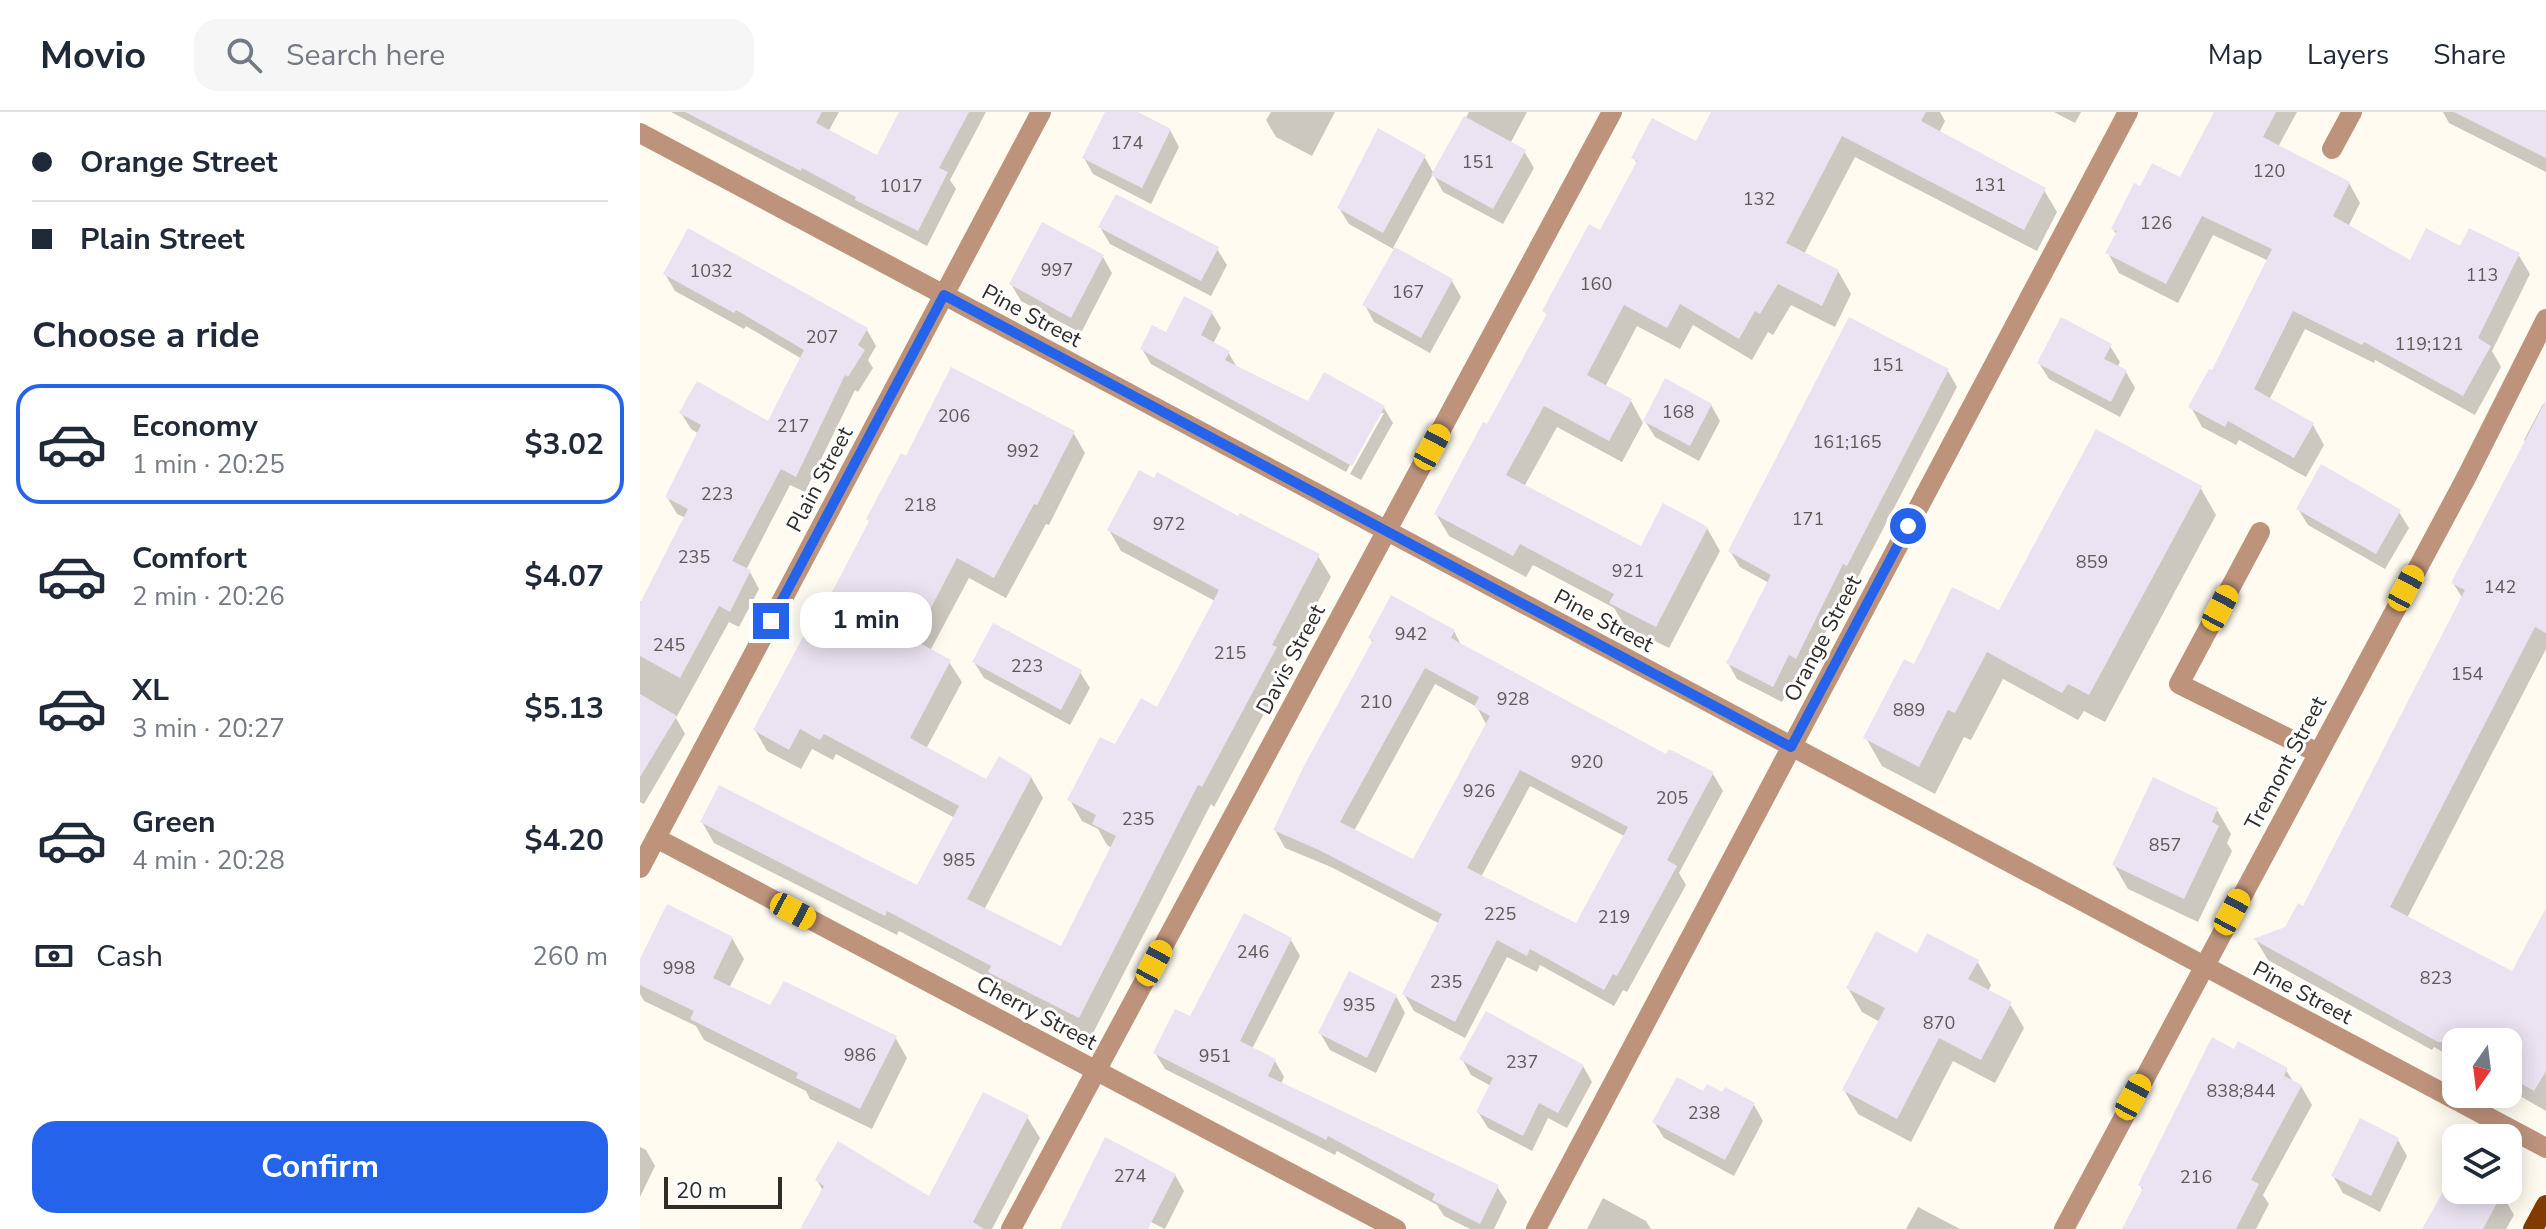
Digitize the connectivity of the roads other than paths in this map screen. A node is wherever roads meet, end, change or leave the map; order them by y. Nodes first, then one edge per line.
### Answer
1 (1041, 112) edge
2 (1612, 112) edge
3 (2128, 112) edge
4 (2352, 112) edge
5 (640, 133) edge
6 (2332, 149) dead end
7 (944, 295) junction
8 (2546, 319) edge
9 (1386, 531) junction
10 (2260, 532) dead end
11 (1791, 747) junction
12 (2318, 753) junction
13 (656, 838) junction
14 (640, 868) edge
15 (2203, 966) junction
16 (1096, 1070) junction
17 (2546, 1148) edge
18 (2546, 1205) edge
19 (1011, 1229) edge
20 (1396, 1229) edge
21 (1536, 1229) edge
22 (2064, 1229) edge
23 (2533, 1229) edge

1 - 7 street, Plain Street
2 - 9 street, Davis Street
3 - 11 street, Orange Street
4 - 6 street
5 - 7 street, Pine Street
7 - 9 street, Pine Street
7 - 13 street, Plain Street
8 - 12 street, Tremont Street
9 - 11 street, Pine Street
9 - 16 street, Davis Street
10 - 12 street
11 - 15 street, Pine Street
11 - 21 street, Orange Street
12 - 15 street, Tremont Street
13 - 14 street, Plain Street
13 - 16 street, Cherry Street
15 - 17 street, Pine Street
15 - 22 street, Tremont Street
16 - 19 street, Davis Street
16 - 20 street, Cherry Street
18 - 23 main road

